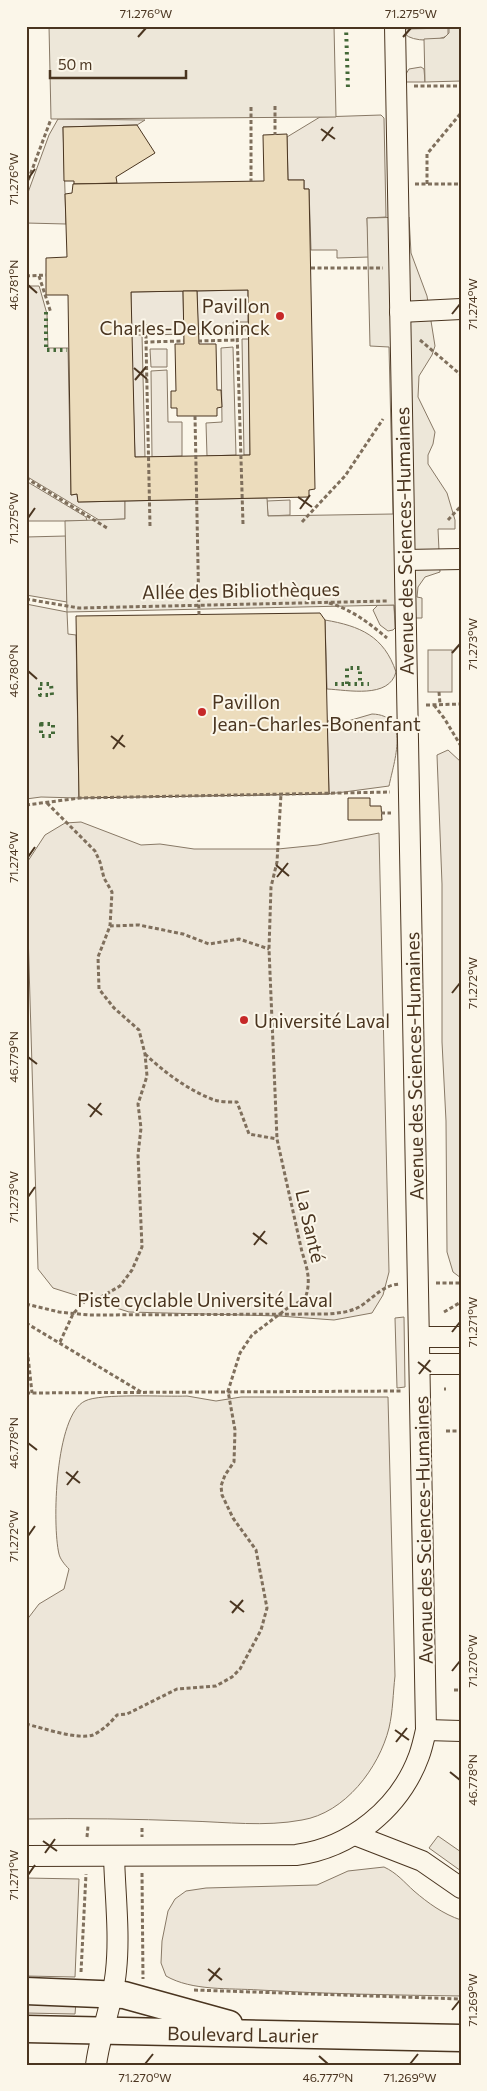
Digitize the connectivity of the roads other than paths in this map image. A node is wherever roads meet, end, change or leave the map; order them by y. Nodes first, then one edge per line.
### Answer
1 (395, 27) edge
2 (461, 309) edge
3 (401, 318) junction
4 (461, 559) edge
5 (405, 560) junction
6 (419, 1337) junction
7 (461, 1337) edge
8 (420, 1364) junction
9 (461, 1364) edge
10 (426, 1730) junction
11 (461, 1731) edge
12 (355, 1835) junction
13 (26, 1856) edge
14 (114, 1856) junction
15 (461, 1888) edge
16 (26, 1991) edge
17 (112, 1994) junction
18 (26, 2029) edge
19 (101, 2031) junction
20 (278, 2035) junction
21 (461, 2038) edge
22 (96, 2065) edge

1 - 3 street, Avenue des Sciences-Humaines
2 - 3 street
3 - 5 street, Avenue des Sciences-Humaines
4 - 5 street
5 - 6 street, Avenue des Sciences-Humaines
6 - 7 street
6 - 8 street, Avenue des Sciences-Humaines
8 - 9 street
8 - 10 street, Avenue des Sciences-Humaines
10 - 11 street
10 - 12 street, Avenue des Sciences-Humaines
12 - 14 street, Avenue des Sciences-Humaines
12 - 15 street
13 - 14 street, Avenue des Sciences-Humaines
14 - 17 street
16 - 17 main road
17 - 19 street
17 - 20 main road
18 - 19 main road, Boulevard Laurier
19 - 20 main road, Boulevard Laurier
19 - 22 street
20 - 21 main road, Boulevard Laurier

